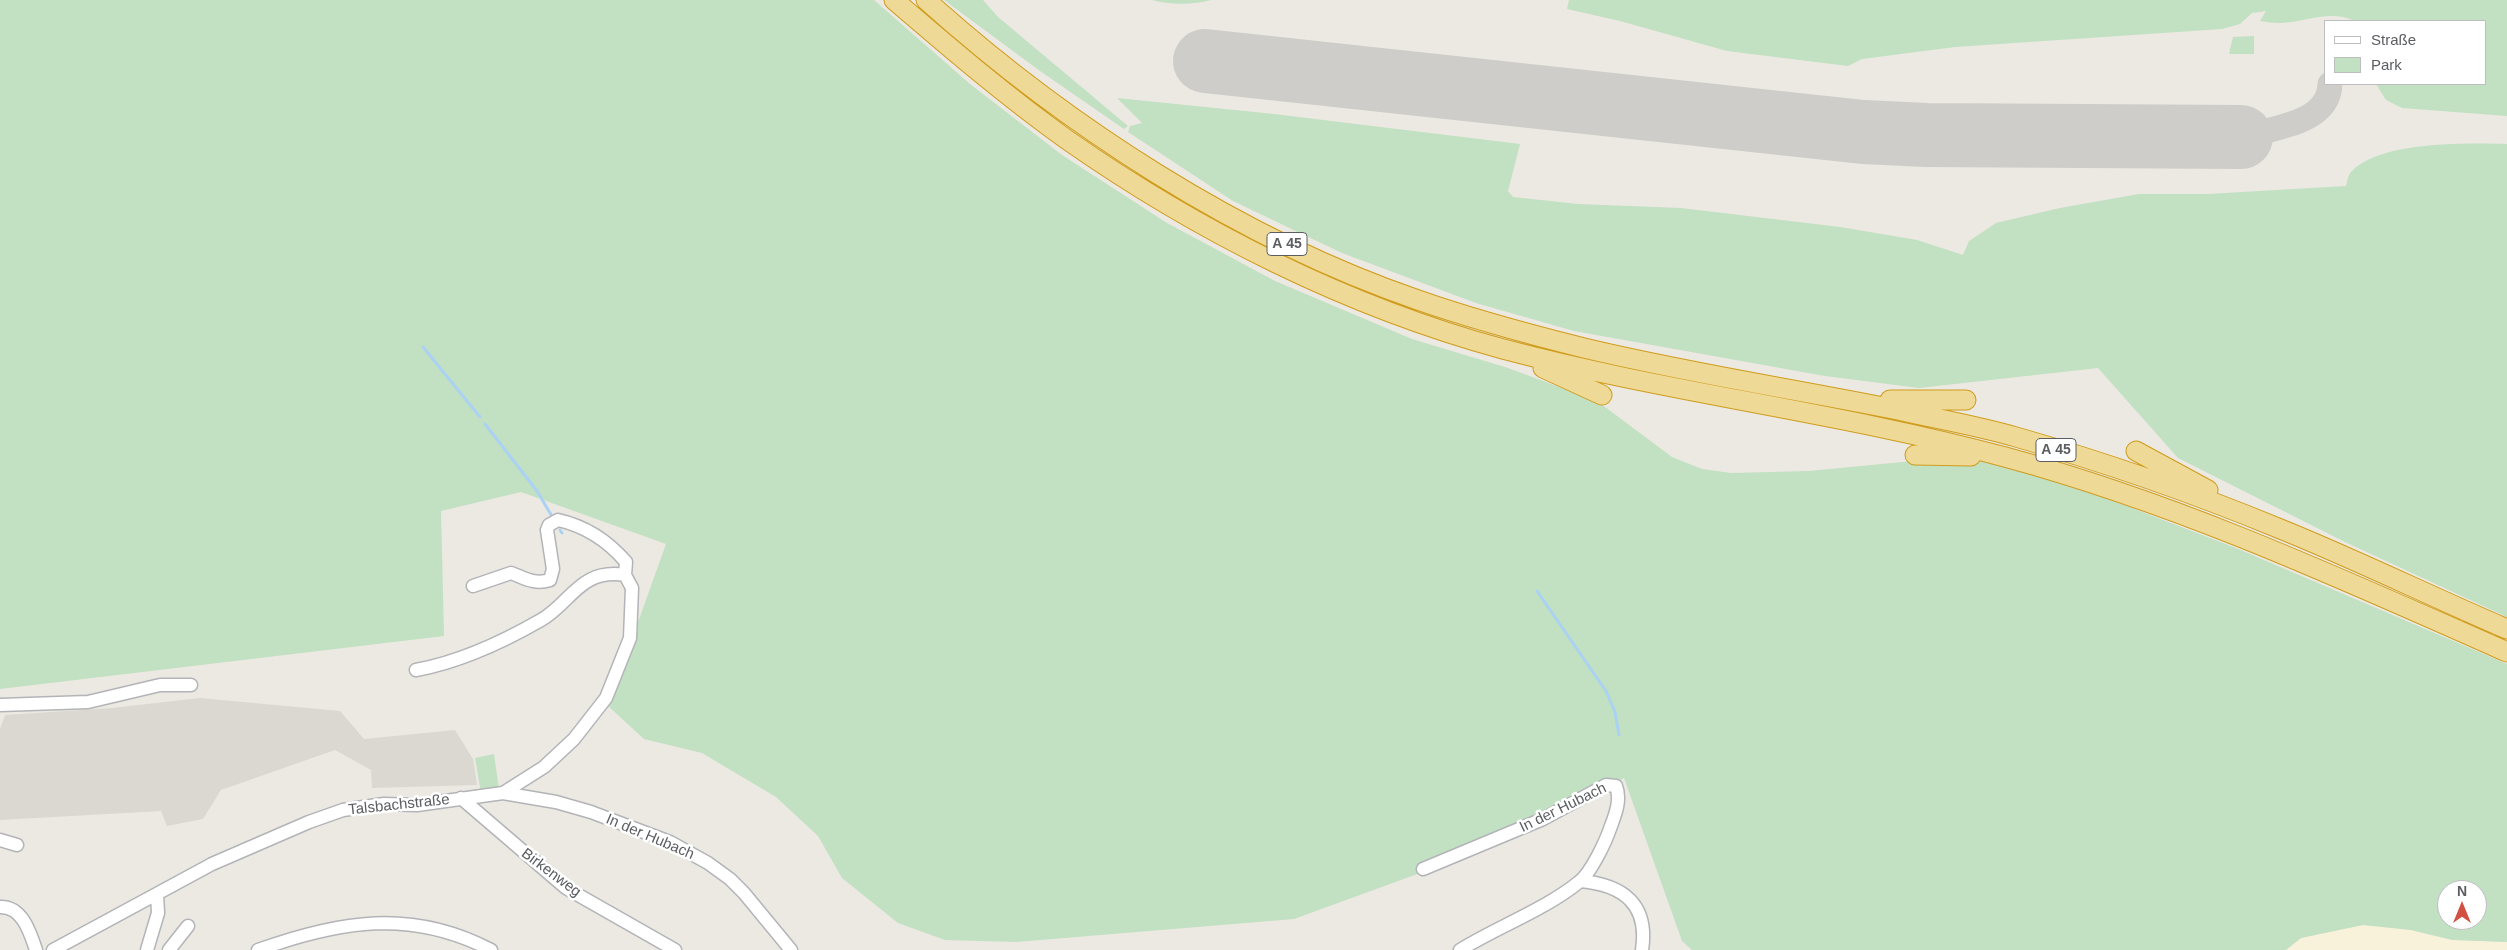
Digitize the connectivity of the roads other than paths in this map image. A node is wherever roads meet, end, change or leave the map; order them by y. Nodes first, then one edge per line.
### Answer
1 (894, 0) edge
2 (926, 0) edge
3 (1498, 348) junction
4 (1602, 395) dead end
5 (1825, 395) junction
6 (1966, 400) dead end
7 (2136, 451) dead end
8 (1915, 455) dead end
9 (2004, 456) junction
10 (2279, 528) junction
11 (625, 575) junction
12 (473, 586) dead end
13 (2507, 630) edge
14 (2506, 652) edge
15 (416, 670) dead end
16 (191, 685) dead end
17 (0, 705) edge
18 (504, 793) junction
19 (460, 798) junction
20 (0, 840) edge
21 (17, 846) dead end
22 (1423, 869) dead end
23 (1581, 881) junction
24 (157, 894) junction
25 (0, 907) edge
26 (188, 926) dead end
27 (36, 950) edge
28 (54, 950) edge
29 (147, 950) edge
30 (170, 950) edge
31 (258, 950) edge
32 (491, 950) edge
33 (675, 950) edge
34 (791, 950) edge
35 (1460, 950) edge
36 (1642, 950) edge

1 - 3 highway, A 45
2 - 5 highway, A 45
3 - 4 highway
3 - 9 highway, A 45
5 - 6 highway
5 - 10 highway, A 45
7 - 10 highway
8 - 9 highway
9 - 14 highway, A 45
10 - 13 highway, A 45
11 - 12 street, Talsbachstraße
11 - 15 street
11 - 18 street, Talsbachstraße
16 - 17 street
18 - 19 street, Talsbachstraße
18 - 34 street, In der Hubach
19 - 24 street, Talsbachstraße
19 - 33 street, Birkenweg
20 - 21 street
22 - 23 street, In der Hubach
23 - 35 street, In der Hubach
23 - 36 street
24 - 28 street, Talsbachstraße
24 - 29 street
25 - 27 street
26 - 30 street
31 - 32 street

